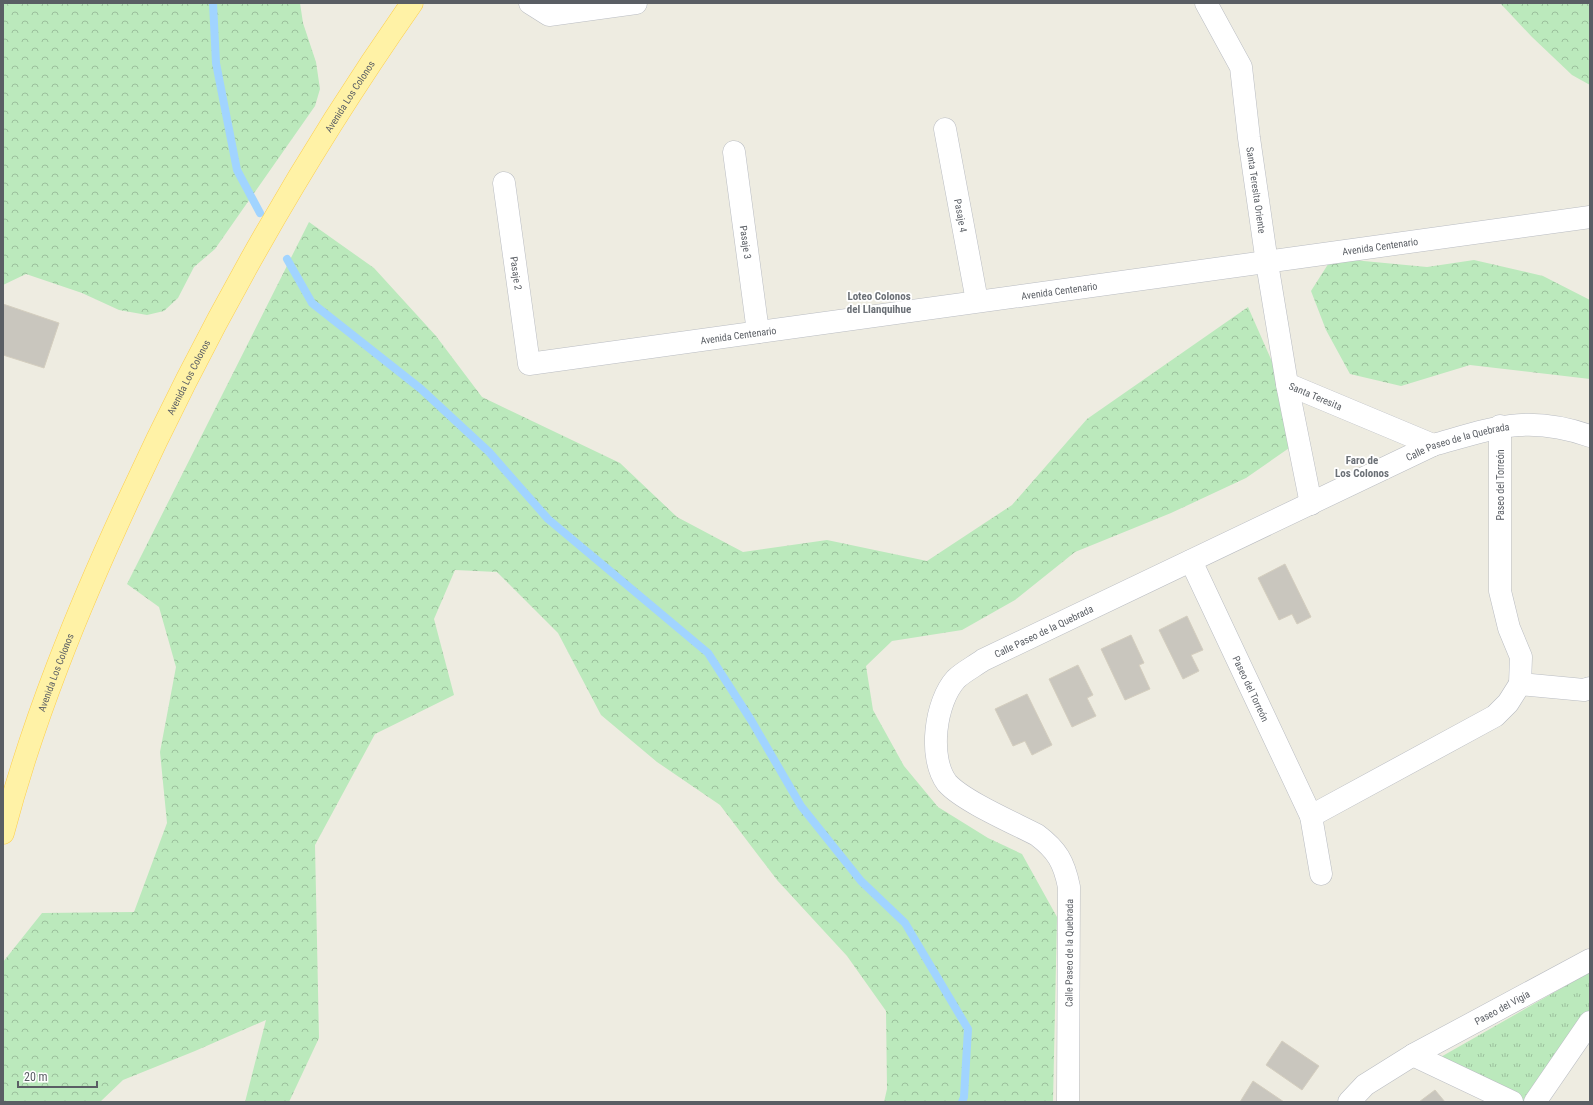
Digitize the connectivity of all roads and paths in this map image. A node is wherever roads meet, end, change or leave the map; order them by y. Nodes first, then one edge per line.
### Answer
1 (412, 3) edge
2 (530, 3) edge
3 (636, 3) edge
4 (1206, 3) edge
5 (945, 129) dead end
6 (734, 152) dead end
7 (504, 183) dead end
8 (1590, 217) edge
9 (1267, 263) junction
10 (978, 301) junction
11 (758, 332) junction
12 (529, 364) joint
13 (1287, 384) junction
14 (1500, 426) junction
15 (1590, 436) edge
16 (1433, 445) junction
17 (1311, 504) junction
18 (1191, 561) junction
19 (1520, 684) junction
20 (1590, 688) edge
21 (13, 760) edge
22 (1311, 816) junction
23 (3, 833) edge
24 (1321, 874) dead end
25 (1590, 960) edge
26 (1590, 1022) edge
27 (1413, 1054) junction
28 (1068, 1102) edge
29 (1349, 1102) edge
30 (1512, 1102) edge
31 (1535, 1102) edge

1 - 21 main road, Avenida Los Colonos
2 - 3 street
4 - 9 street, Santa Teresita Oriente
5 - 10 street, Pasaje 4
6 - 11 street, Pasaje 3
7 - 12 street, Pasaje 2
8 - 9 street, Avenida Centenario
9 - 10 street, Avenida Centenario
9 - 13 street, Santa Teresita Oriente
10 - 11 street, Avenida Centenario
11 - 12 street, Avenida Centenario
13 - 16 street, Santa Teresita
13 - 17 street, Santa Teresita
14 - 15 street, Calle Paseo de la Quebrada
14 - 16 street, Calle Paseo de la Quebrada
14 - 19 street, Paseo del Torreón
16 - 17 street, Calle Paseo de la Quebrada
17 - 18 street, Calle Paseo de la Quebrada
18 - 22 street, Paseo del Torreón
18 - 28 street, Calle Paseo de la Quebrada
19 - 20 street
19 - 22 street, Paseo del Torreón
21 - 23 main road, Avenida Los Colonos
22 - 24 street, Paseo del Torreón
25 - 27 street, Paseo del Vigía
26 - 31 street
27 - 29 street, Paseo del Vigía
27 - 30 street

